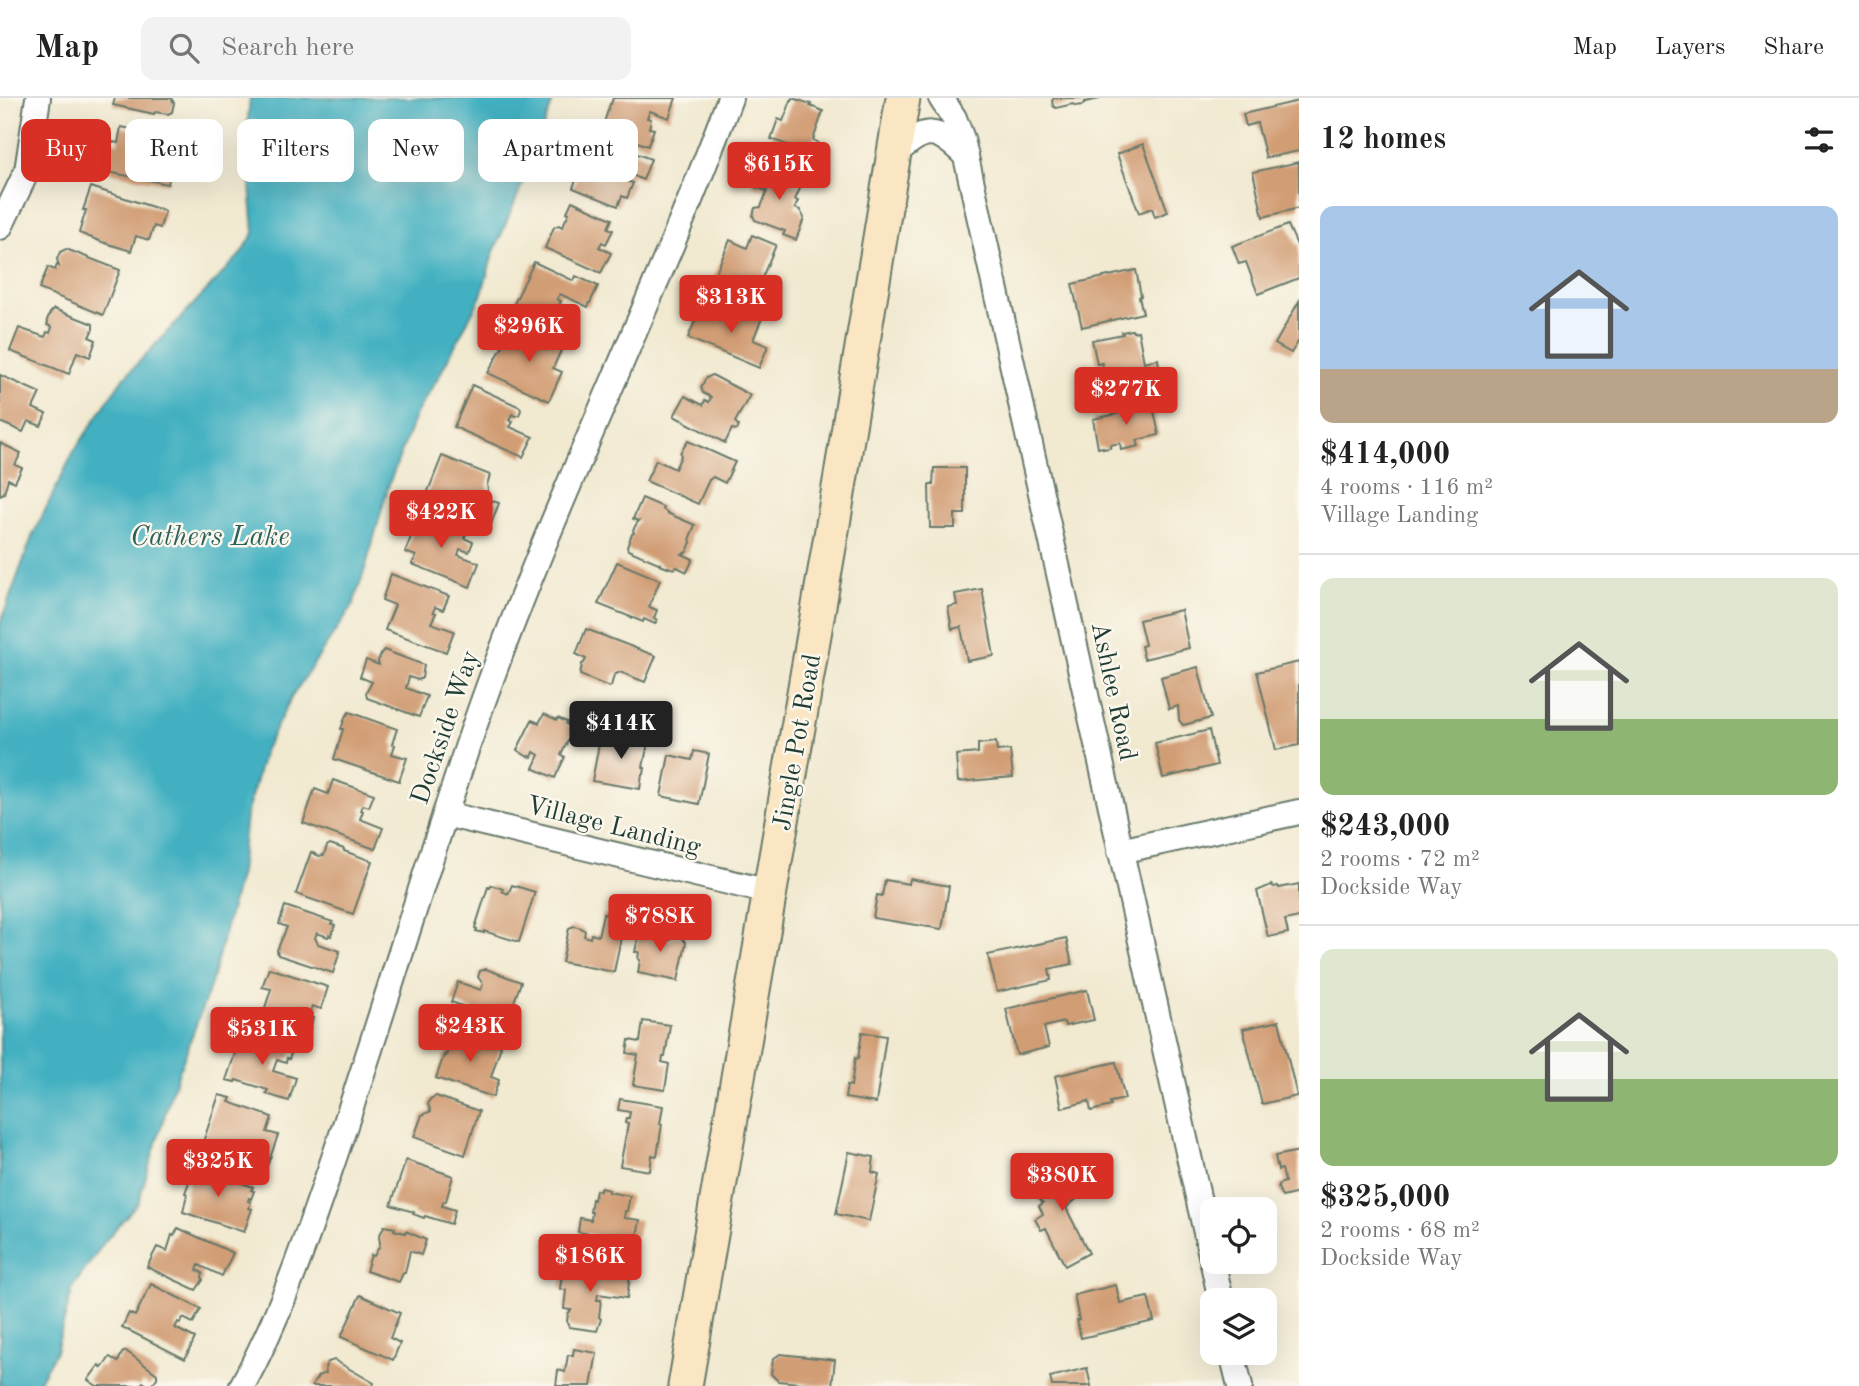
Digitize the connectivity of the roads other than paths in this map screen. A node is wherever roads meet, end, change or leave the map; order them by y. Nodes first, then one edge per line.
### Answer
1 (37, 98) edge
2 (730, 98) edge
3 (903, 98) edge
4 (941, 98) edge
5 (894, 155) junction
6 (966, 156) junction
7 (0, 227) edge
8 (1299, 812) edge
9 (445, 814) junction
10 (1120, 851) junction
11 (770, 892) junction
12 (1218, 1288) edge
13 (1235, 1365) edge
14 (242, 1386) edge
15 (685, 1386) edge
16 (1240, 1386) edge

1 - 7 street
2 - 9 street, Dockside Way
3 - 5 street, Jingle Pot Road
4 - 6 street, Ashlee Road
5 - 6 street
5 - 11 street, Jingle Pot Road
6 - 10 street, Ashlee Road
8 - 10 street
9 - 11 street, Village Landing
9 - 14 street, Dockside Way
10 - 12 street, Ashlee Road
11 - 15 street, Jingle Pot Road
13 - 16 street

